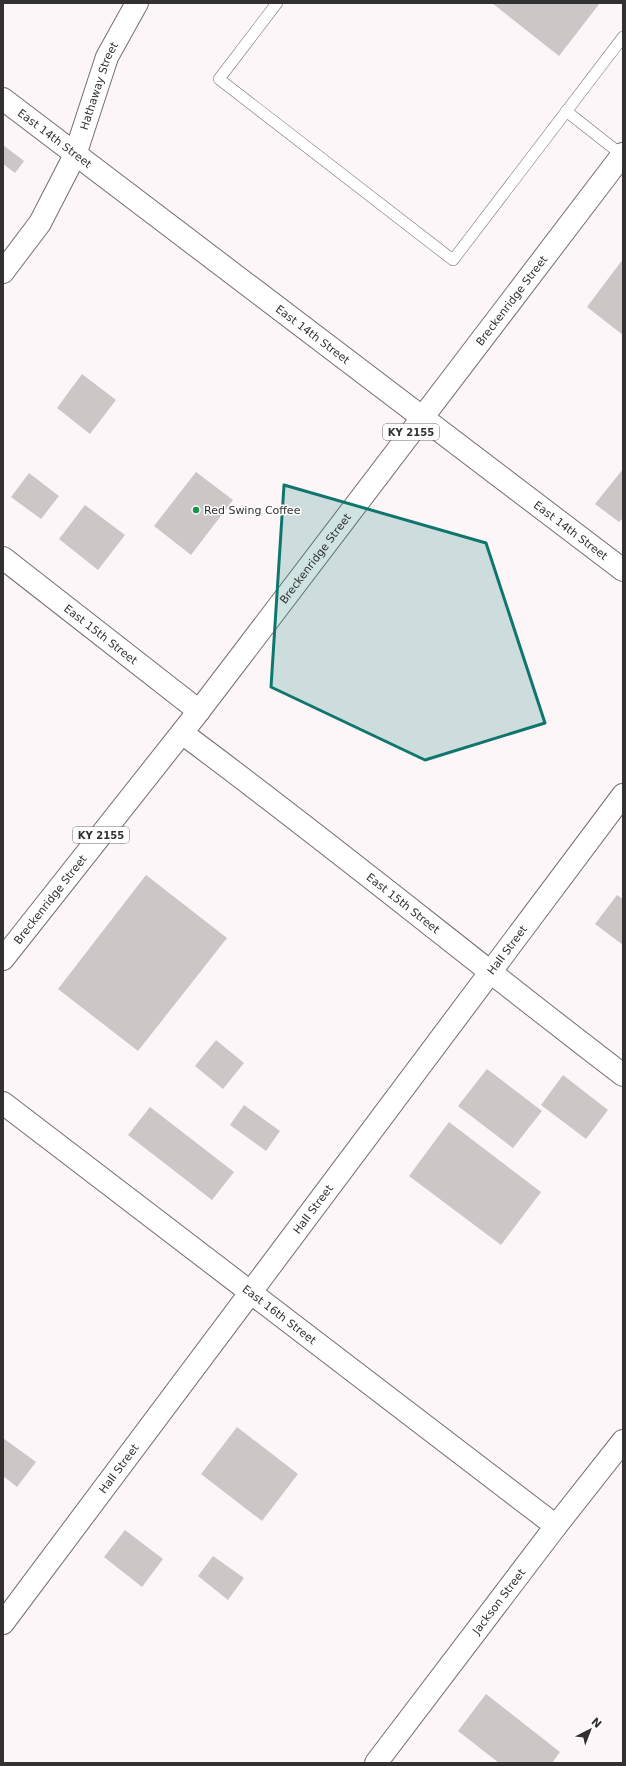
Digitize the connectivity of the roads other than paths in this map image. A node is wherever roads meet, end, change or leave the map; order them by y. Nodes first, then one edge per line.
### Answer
1 (137, 3) edge
2 (277, 3) edge
3 (623, 37) edge
4 (3, 99) edge
5 (566, 111) junction
6 (75, 154) junction
7 (623, 155) edge
8 (3, 272) edge
9 (421, 418) junction
10 (3, 558) edge
11 (623, 570) edge
12 (199, 711) junction
13 (182, 733) junction
14 (623, 795) edge
15 (3, 959) edge
16 (490, 973) junction
17 (623, 1075) edge
18 (3, 1104) edge
19 (250, 1292) junction
20 (623, 1441) edge
21 (556, 1526) junction
22 (3, 1623) edge
23 (376, 1763) edge

1 - 6 street, Hathaway Street
2 - 5 lane
3 - 5 lane
4 - 6 street, East 14th Street
5 - 7 lane
6 - 8 street, Hathaway Street
6 - 9 street, East 14th Street
7 - 9 street, Breckenridge Street / KY 2155
9 - 11 street, East 14th Street
9 - 12 street, Breckenridge Street / KY 2155
10 - 12 street, East 15th Street
12 - 13 street, Breckenridge Street / KY 2155
13 - 15 street, Breckenridge Street / KY 2155
13 - 16 street, East 15th Street
14 - 16 street, Hall Street
16 - 17 street, East 15th Street
16 - 19 street, Hall Street
18 - 19 street, East 16th Street
19 - 21 street, East 16th Street
19 - 22 street, Hall Street
20 - 21 street, Jackson Street
21 - 23 street, Jackson Street

